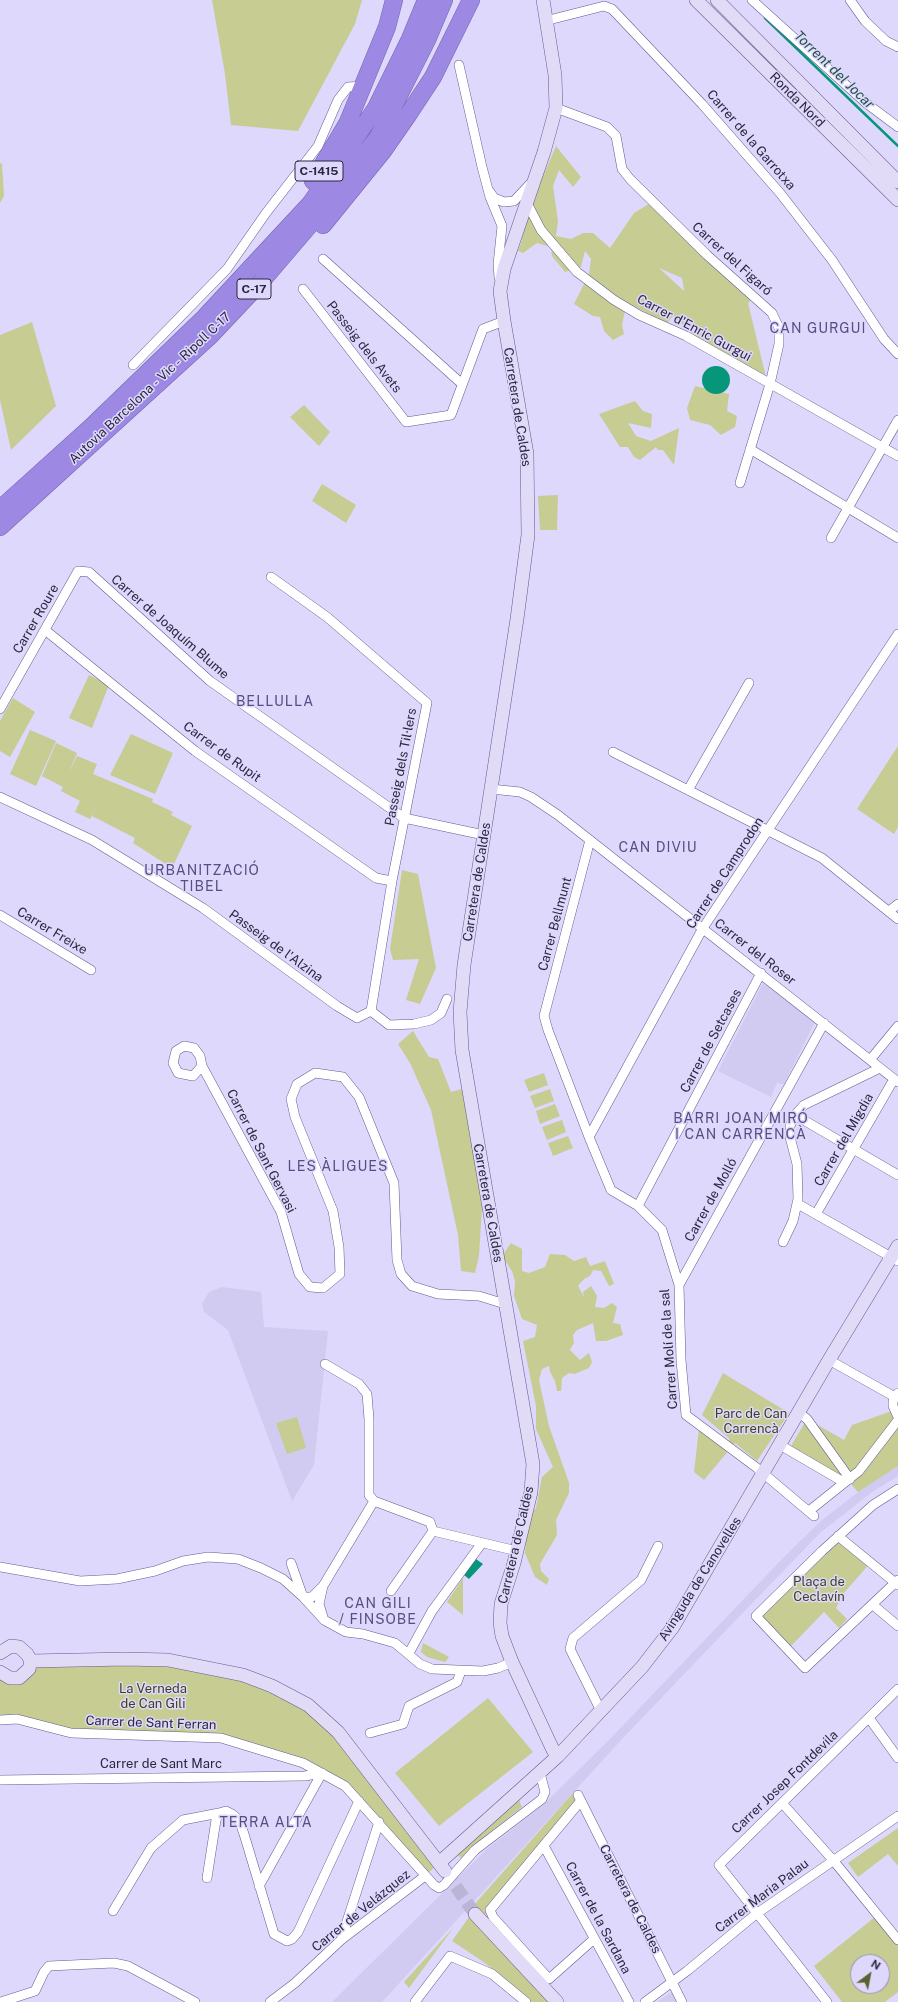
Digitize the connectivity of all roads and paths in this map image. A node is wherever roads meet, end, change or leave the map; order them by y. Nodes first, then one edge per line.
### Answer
1 (394, 0) edge
2 (426, 0) edge
3 (444, 0) edge
4 (471, 0) edge
5 (543, 0) edge
6 (696, 0) edge
7 (717, 0) edge
8 (752, 0) edge
9 (850, 0) edge
10 (545, 21) junction
11 (898, 47) edge
12 (458, 66) dead end
13 (363, 86) junction
14 (556, 108) junction
15 (898, 127) edge
16 (536, 175) junction
17 (898, 182) edge
18 (488, 187) junction
19 (898, 200) edge
20 (527, 203) junction
21 (502, 226) junction
22 (519, 227) junction
23 (324, 259) dead end
24 (303, 289) dead end
25 (500, 291) junction
26 (204, 318) junction
27 (504, 321) junction
28 (210, 336) junction
29 (898, 354) edge
30 (132, 365) dead end
31 (462, 384) junction
32 (770, 384) junction
33 (898, 420) edge
34 (882, 447) junction
35 (750, 450) junction
36 (898, 456) edge
37 (740, 483) dead end
38 (848, 508) junction
39 (0, 509) edge
40 (0, 527) edge
41 (831, 538) dead end
42 (898, 538) edge
43 (89, 572) joint
44 (271, 577) dead end
45 (45, 630) junction
46 (898, 634) edge
47 (749, 683) dead end
48 (0, 709) edge
49 (613, 752) dead end
50 (491, 789) junction
51 (688, 790) junction
52 (0, 796) edge
53 (404, 818) junction
54 (768, 830) junction
55 (484, 835) junction
56 (590, 840) junction
57 (392, 881) junction
58 (898, 904) edge
59 (889, 911) junction
60 (0, 915) edge
61 (898, 919) edge
62 (703, 928) junction
63 (91, 970) dead end
64 (761, 973) junction
65 (447, 999) dead end
66 (371, 1011) junction
67 (544, 1016) joint
68 (824, 1023) junction
69 (898, 1026) edge
70 (870, 1060) junction
71 (202, 1066) dead end
72 (880, 1068) junction
73 (896, 1081) edge
74 (796, 1115) junction
75 (589, 1137) junction
76 (853, 1150) junction
77 (898, 1175) edge
78 (798, 1204) junction
79 (638, 1206) junction
80 (816, 1214) junction
81 (783, 1242) dead end
82 (896, 1255) edge
83 (679, 1285) junction
84 (505, 1304) junction
85 (829, 1360) junction
86 (325, 1364) dead end
87 (896, 1395) edge
88 (798, 1412) junction
89 (898, 1418) edge
90 (895, 1430) edge
91 (780, 1445) junction
92 (763, 1474) junction
93 (850, 1479) junction
94 (898, 1489) edge
95 (371, 1498) junction
96 (433, 1530) junction
97 (838, 1536) junction
98 (482, 1543) junction
99 (658, 1546) dead end
100 (517, 1551) junction
101 (0, 1567) edge
102 (283, 1579) junction
103 (897, 1583) edge
104 (323, 1586) junction
105 (391, 1591) dead end
106 (303, 1597) junction
107 (873, 1605) junction
108 (324, 1620) junction
109 (898, 1626) edge
110 (0, 1653) edge
111 (408, 1653) junction
112 (31, 1661) junction
113 (512, 1662) junction
114 (461, 1671) junction
115 (0, 1672) edge
116 (898, 1689) edge
117 (601, 1711) junction
118 (870, 1718) junction
119 (0, 1720) edge
120 (370, 1733) dead end
121 (558, 1756) junction
122 (898, 1758) edge
123 (322, 1773) junction
124 (540, 1773) junction
125 (0, 1780) edge
126 (359, 1801) junction
127 (782, 1803) junction
128 (219, 1813) junction
129 (898, 1816) edge
130 (379, 1822) junction
131 (544, 1846) junction
132 (833, 1860) junction
133 (425, 1876) junction
134 (207, 1878) dead end
135 (259, 1886) junction
136 (113, 1912) dead end
137 (475, 1914) tunnel mouth
138 (756, 1914) junction
139 (594, 1939) junction
140 (341, 1940) junction
141 (898, 1940) edge
142 (673, 1982) junction
143 (523, 2001) edge
144 (1, 2002) edge
145 (195, 2002) edge
146 (270, 2002) edge
147 (415, 2002) edge
148 (557, 2002) edge
149 (629, 2002) edge
150 (645, 2002) edge
151 (682, 2002) edge
152 (827, 2002) edge

1 - 13 highway, C-1415
2 - 26 highway, Autovia Barcelona - Vic - Ripoll C-17 / C-17
3 - 28 highway, Autovia Barcelona - Vic - Ripoll C-17 / C-17
4 - 28 highway
5 - 10 street, Carretera de Caldes
6 - 19 street, Ronda Nord
7 - 17 street, Ronda Nord
8 - 15 street
9 - 11 street
10 - 14 street, Carretera de Caldes
10 - 29 street, Carrer de la Garrotxa
12 - 18 street
13 - 26 highway, C-1415
13 - 30 street
14 - 16 street, Carretera de Caldes
14 - 32 street, Carrer del Figaró
16 - 18 street
16 - 20 street, Carretera de Caldes
18 - 21 street
20 - 22 street, Carretera de Caldes
20 - 32 street, Carrer d'Enric Gurgui
21 - 22 street
21 - 25 street
22 - 25 street, Carretera de Caldes
23 - 31 street
24 - 31 street, Passeig dels Avets
25 - 27 street, Carretera de Caldes
26 - 39 highway, Autovia Barcelona - Vic - Ripoll C-17 / C-17
27 - 31 street
27 - 50 street, Carretera de Caldes
28 - 40 highway, Autovia Barcelona - Vic - Ripoll C-17 / C-17
32 - 34 street, Carrer d'Enric Gurgui
32 - 35 street, Carrer del Figaró
33 - 34 street
34 - 36 street, Carrer d'Enric Gurgui
34 - 38 street
35 - 37 street, Carrer del Figaró
35 - 38 street
38 - 41 street
38 - 42 street
43 - 45 street, Carrer Roure
43 - 53 street, Carrer de Joaquím Blume
44 - 53 street, Passeig dels Til·lers
45 - 48 street, Carrer Roure
45 - 57 street, Carrer de Rupit
46 - 54 street, Carrer de Camprodon
47 - 51 street
49 - 51 street
50 - 55 street, Carretera de Caldes
50 - 56 street, Carrer del Roser
51 - 54 street
52 - 66 street, Passeig de l'Alzina
53 - 55 street, Carrer de Joaquím Blume
53 - 57 street, Passeig dels Til·lers
54 - 59 street
54 - 62 street, Carrer de Camprodon
55 - 84 street, Carretera de Caldes
56 - 62 street, Carrer del Roser
56 - 67 street, Carrer Bellmunt
57 - 66 street, Passeig dels Til·lers
58 - 59 street
59 - 61 street
60 - 63 street, Carrer Freixe
62 - 64 street, Carrer del Roser
62 - 75 street, Carrer de Camprodon
64 - 68 street, Carrer del Roser
64 - 79 street, Carrer de Setcases
65 - 66 street
67 - 75 street, Carrer Molí de la sal
68 - 70 street, Carrer del Roser
68 - 83 street, Carrer de Molló
69 - 70 street
70 - 72 street, Carrer del Roser
71 - 84 street, Carrer de Sant Gervasi
72 - 73 street, Carrer del Roser
72 - 74 street
73 - 76 street, Carrer del Migdia
74 - 76 street
74 - 78 street
75 - 79 street, Carrer Molí de la sal
76 - 77 street
76 - 80 street, Carrer del Migdia
78 - 80 street
78 - 81 street
79 - 83 street, Carrer Molí de la sal
80 - 82 street
82 - 85 street, Avinguda de Canovelles
83 - 92 street, Carrer Molí de la sal
84 - 100 street, Carretera de Caldes
85 - 87 street
85 - 88 street, Avinguda de Canovelles
86 - 95 street
87 - 89 street
88 - 91 street, Avinguda de Canovelles
88 - 93 street
89 - 90 street
90 - 93 street
91 - 92 street, Avinguda de Canovelles
91 - 93 street
92 - 93 street, Carrer Molí de la sal
92 - 117 street, Avinguda de Canovelles
94 - 97 street
95 - 96 street
95 - 104 street
96 - 98 street
96 - 105 street
97 - 103 street
97 - 107 street
98 - 100 street
98 - 111 street
99 - 117 street
100 - 113 street, Carretera de Caldes
101 - 102 street
102 - 106 street
102 - 106 street
103 - 107 street
104 - 106 street
104 - 108 street
106 - 108 street
107 - 109 street
108 - 111 street
110 - 112 street
111 - 114 street
112 - 115 street
112 - 124 street, Avinguda de Canovelles
113 - 114 street
113 - 121 street, Carretera de Caldes
114 - 120 street
116 - 118 street, Carrer Josep Fontdevila
117 - 121 street, Avinguda de Canovelles
118 - 122 street
118 - 127 street, Carrer Josep Fontdevila
119 - 123 street, Carrer de Sant Ferran
121 - 124 street, Avinguda de Canovelles
123 - 125 street, Carrer de Sant Marc
123 - 126 street, Carrer de Sant Ferran
123 - 135 street
124 - 133 street, Carrer de Sant Ferran
126 - 130 street, Carrer de Sant Ferran
126 - 135 street
127 - 132 street
127 - 138 street, Carrer Josep Fontdevila
128 - 134 street
128 - 135 street
128 - 136 street
129 - 132 street, Carrer Maria Palau
130 - 133 street, Carrer de Sant Ferran
130 - 140 street
131 - 139 street, Carrer de la Sardana
131 - 139 street
131 - 142 street, Carretera de Caldes
132 - 138 street, Carrer Maria Palau
132 - 141 street
133 - 140 street, Carrer de Velázquez
137 - 148 street
138 - 142 street, Carrer Maria Palau
138 - 152 street
139 - 149 street, Carrer de la Sardana
140 - 146 street, Carrer de Velázquez
142 - 150 street, Carrer Maria Palau
142 - 151 street, Carretera de Caldes
143 - 147 street
144 - 145 street

